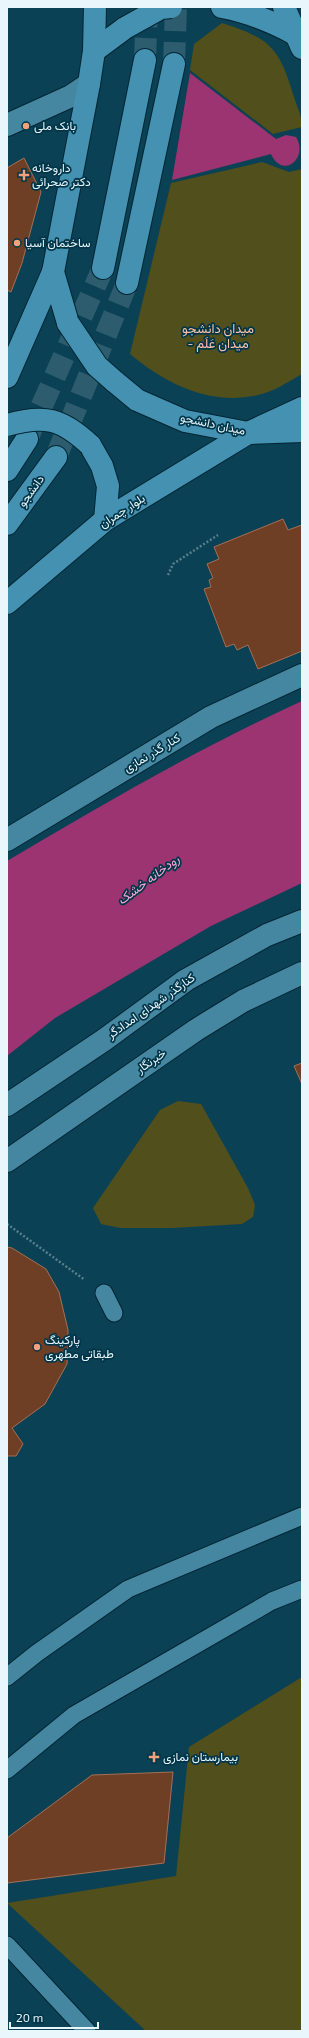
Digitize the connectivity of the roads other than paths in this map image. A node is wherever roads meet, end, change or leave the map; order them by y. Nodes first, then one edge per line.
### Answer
1 (95, 7) edge
2 (172, 7) edge
3 (222, 7) edge
4 (284, 7) edge
5 (299, 41) edge
6 (94, 51) junction
7 (145, 60) tunnel mouth
8 (174, 64) tunnel mouth
9 (89, 84) junction
10 (7, 125) edge
11 (103, 268) tunnel mouth
12 (53, 272) junction
13 (127, 283) tunnel mouth
14 (7, 377) edge
15 (302, 408) edge
16 (7, 425) edge
17 (302, 431) edge
18 (248, 433) junction
19 (27, 439) tunnel mouth
20 (56, 457) tunnel mouth
21 (7, 470) edge
22 (105, 520) junction
23 (7, 524) edge
24 (7, 603) edge
25 (302, 675) edge
26 (7, 840) edge
27 (302, 921) edge
28 (302, 973) edge
29 (7, 1105) edge
30 (7, 1161) edge
31 (104, 1293) road end
32 (114, 1313) dead end
33 (302, 1516) edge
34 (302, 1589) edge
35 (7, 1677) edge
36 (7, 1770) edge
37 (7, 1945) edge
38 (87, 2031) edge

1 - 6 main road, میدان دانشجو
2 - 6 main road, bridge
3 - 5 main road
4 - 5 main road
6 - 9 main road, میدان دانشجو
7 - 11 main road
8 - 13 main road
9 - 10 main road
9 - 12 main road, میدان دانشجو
12 - 14 main road
12 - 18 main road, میدان دانشجو, bridge
15 - 18 main road, میدان دانشجو
16 - 22 main road, bridge
17 - 18 main road
18 - 22 main road, بلوار چمران
19 - 21 main road
20 - 23 main road, دانشجو
22 - 24 main road, بلوار چمران
25 - 26 main road, کنار گذر نمازی
27 - 29 main road, کنارگذر شهدای امدادگر
28 - 30 main road, خبرنگار
31 - 32 lane
33 - 35 lane
34 - 36 lane
37 - 38 lane

